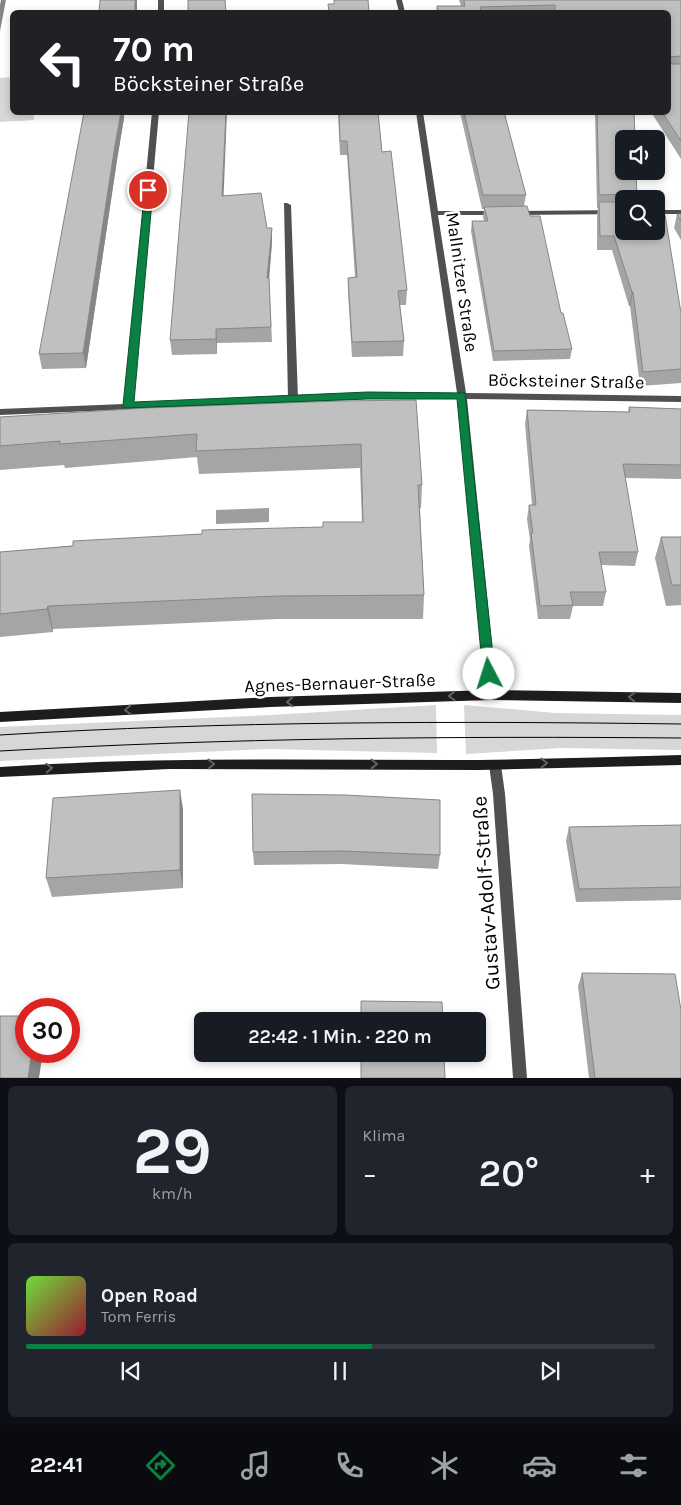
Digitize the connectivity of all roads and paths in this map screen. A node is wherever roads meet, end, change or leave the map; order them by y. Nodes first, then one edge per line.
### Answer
1 (156, 115) edge
2 (419, 115) edge
3 (288, 205) dead end
4 (615, 212) edge
5 (665, 212) edge
6 (681, 212) edge
7 (435, 214) junction
8 (462, 396) junction
9 (293, 398) junction
10 (681, 399) edge
11 (128, 405) junction
12 (0, 412) edge
13 (491, 695) junction
14 (681, 698) edge
15 (0, 717) edge
16 (681, 760) edge
17 (495, 764) junction
18 (0, 772) edge
19 (520, 1078) edge

1 - 11 street
2 - 7 street, Mallnitzer Straße
3 - 9 street
4 - 7 street
5 - 6 street
7 - 8 street, Mallnitzer Straße
8 - 9 street, Böcksteiner Straße
8 - 10 street, Böcksteiner Straße
8 - 13 street, Mallnitzer Straße
9 - 11 street, Böcksteiner Straße
11 - 12 street, Böcksteiner Straße
14 -> 13 main road, Agnes-Bernauer-Straße
13 -> 15 main road, Agnes-Bernauer-Straße
17 -> 16 main road
18 -> 17 main road
17 - 19 street, Gustav-Adolf-Straße

